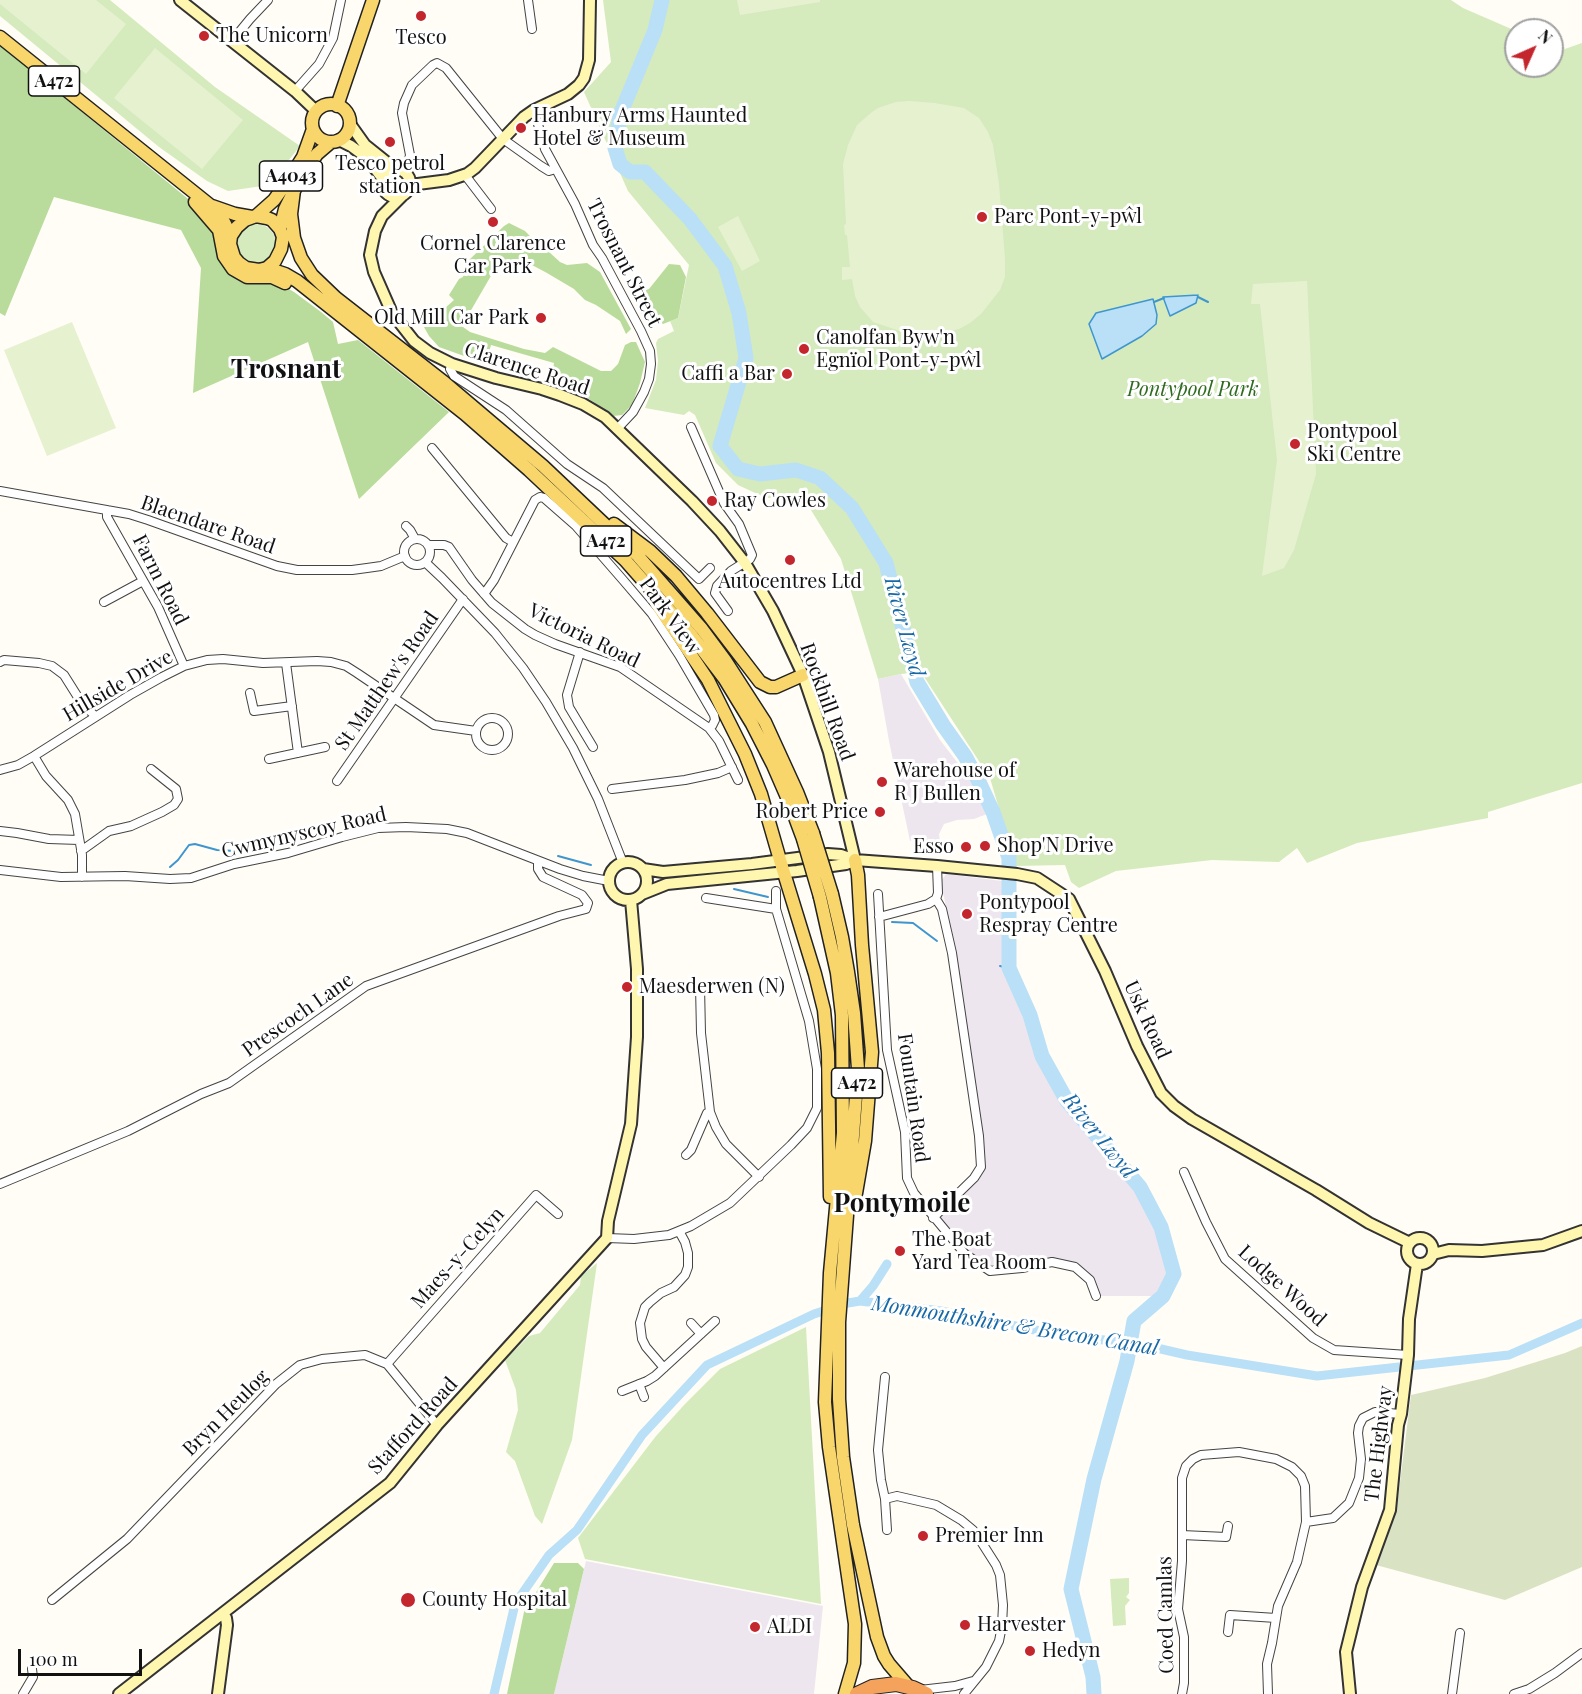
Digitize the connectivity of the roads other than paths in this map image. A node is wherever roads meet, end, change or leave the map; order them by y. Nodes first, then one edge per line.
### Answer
1 (180, 0) edge
2 (268, 0) edge
3 (341, 0) edge
4 (373, 0) edge
5 (528, 0) edge
6 (590, 0) edge
7 (193, 4) edge
8 (532, 29) dead end
9 (0, 37) edge
10 (232, 41) junction
11 (296, 91) junction
12 (337, 106) junction
13 (534, 110) junction
14 (316, 111) junction
15 (350, 123) junction
16 (313, 129) junction
17 (503, 139) junction
18 (335, 141) junction
19 (556, 169) junction
20 (404, 175) junction
21 (465, 175) junction
22 (383, 179) junction
23 (184, 185) junction
24 (294, 190) junction
25 (385, 192) junction
26 (402, 196) junction
27 (211, 206) junction
28 (491, 209) dead end
29 (382, 216) junction
30 (254, 217) junction
31 (281, 233) junction
32 (231, 236) junction
33 (267, 268) junction
34 (333, 304) junction
35 (452, 364) junction
36 (691, 427) dead end
37 (617, 429) junction
38 (432, 448) dead end
39 (0, 490) edge
40 (107, 510) junction
41 (597, 515) junction
42 (406, 526) dead end
43 (415, 539) junction
44 (513, 542) junction
45 (429, 545) junction
46 (405, 556) junction
47 (625, 560) junction
48 (425, 562) junction
49 (745, 563) junction
50 (710, 568) dead end
51 (143, 581) junction
52 (484, 594) junction
53 (463, 599) junction
54 (104, 602) dead end
55 (728, 611) dead end
56 (580, 652) junction
57 (1, 660) edge
58 (286, 663) junction
59 (184, 666) junction
60 (803, 675) junction
61 (250, 693) dead end
62 (395, 698) junction
63 (292, 706) junction
64 (95, 717) junction
65 (709, 728) junction
66 (476, 731) junction
67 (325, 747) dead end
68 (593, 747) dead end
69 (298, 753) junction
70 (34, 756) junction
71 (269, 759) dead end
72 (732, 768) junction
73 (151, 769) dead end
74 (0, 770) edge
75 (738, 780) dead end
76 (337, 781) dead end
77 (612, 789) dead end
78 (0, 831) edge
79 (808, 836) junction
80 (79, 840) junction
81 (81, 851) junction
82 (855, 860) junction
83 (538, 862) junction
84 (623, 862) junction
85 (782, 866) junction
86 (936, 866) junction
87 (643, 869) junction
88 (0, 870) edge
89 (82, 877) junction
90 (609, 881) junction
91 (776, 891) dead end
92 (642, 894) junction
93 (878, 894) dead end
94 (826, 895) junction
95 (706, 898) dead end
96 (936, 899) junction
97 (631, 900) junction
98 (776, 909) junction
99 (879, 917) junction
100 (700, 986) dead end
101 (710, 1112) junction
102 (686, 1155) dead end
103 (1184, 1172) dead end
104 (759, 1178) junction
105 (0, 1184) edge
106 (558, 1214) dead end
107 (933, 1218) junction
108 (846, 1230) junction
109 (679, 1231) junction
110 (1582, 1231) edge
111 (607, 1238) junction
112 (1410, 1243) junction
113 (1433, 1254) junction
114 (1417, 1264) junction
115 (836, 1273) junction
116 (1096, 1296) dead end
117 (715, 1321) dead end
118 (833, 1322) junction
119 (692, 1323) dead end
120 (701, 1334) junction
121 (1408, 1355) junction
122 (387, 1364) junction
123 (664, 1368) junction
124 (885, 1377) dead end
125 (639, 1384) junction
126 (622, 1391) dead end
127 (644, 1398) dead end
128 (1401, 1414) junction
129 (437, 1425) junction
130 (885, 1499) junction
131 (1306, 1522) junction
132 (1228, 1526) dead end
133 (887, 1530) dead end
134 (1182, 1535) junction
135 (52, 1600) dead end
136 (223, 1613) junction
137 (1276, 1618) junction
138 (1228, 1632) dead end
139 (1460, 1633) dead end
140 (1582, 1653) edge
141 (32, 1669) dead end
142 (975, 1681) junction
143 (918, 1690) edge
144 (23, 1694) edge
145 (119, 1694) edge
146 (219, 1694) edge
147 (845, 1694) edge
148 (857, 1694) edge
149 (964, 1694) edge
150 (1182, 1694) edge
151 (1268, 1694) edge
152 (1350, 1694) edge
153 (1452, 1694) edge
154 (1514, 1694) edge

1 - 7 street
2 - 10 street
3 - 11 street
4 - 12 main road
5 - 8 street
6 - 13 street
7 - 10 street
9 - 23 main road, A472
10 - 11 street
11 - 14 street
12 - 14 main road
12 - 15 main road
13 - 17 street
13 - 19 street, Trosnant Street
14 - 16 main road
15 - 18 main road
15 - 20 street
16 - 18 main road
16 - 30 main road, A4043
17 - 19 street
17 - 20 street
17 - 21 street
18 - 22 street
18 - 24 main road, A4043
19 - 37 street, Trosnant Street
20 - 21 street
20 - 22 street
20 - 26 street
21 - 28 street
22 - 25 street
23 - 27 main road, A472
23 - 34 main road, A472
24 - 31 main road, A4043
24 - 34 main road
25 - 26 street
25 - 29 street, Clarence Road
26 - 29 street, Clarence Road
27 - 30 main road, A472
27 - 32 main road, A472
29 - 35 street, Clarence Road
30 - 31 main road
30 - 32 main road
31 - 33 main road
31 - 34 main road, A472
32 - 33 main road
33 - 34 main road, A472
34 - 41 main road, A472
34 - 47 main road, A472
35 - 37 street, Clarence Road
35 - 50 street
36 - 49 street
37 - 49 street, Clarence Road
38 - 44 street
39 - 40 street, Blaendare Road
40 - 46 street, Blaendare Road
40 - 51 street, Farm Road
41 - 60 main road
41 - 79 main road, A472
42 - 43 street
43 - 45 street
43 - 46 street
44 - 52 street, Park View
44 - 65 street, Park View
45 - 48 street
45 - 52 street, Victoria Road
46 - 48 street
47 - 79 main road, A472
47 - 85 main road
48 - 53 street
49 - 55 street
49 - 60 street, Rockhill Road
51 - 54 street
51 - 59 street, Farm Road
52 - 56 street, Victoria Road
53 - 62 street, St Matthew's Road
53 - 84 street
56 - 65 street, Victoria Road
56 - 68 street
57 - 64 street
58 - 59 street, Hillside Drive
58 - 62 street, Hillside Drive
58 - 63 street
59 - 64 street, Hillside Drive
60 - 82 street, Rockhill Road
61 - 63 street
62 - 66 street, Hillside Drive
62 - 76 street, St Matthew's Road
63 - 69 street
64 - 70 street, Hillside Drive
65 - 72 street, Park View
66 - 66 street
67 - 69 street
69 - 71 street
70 - 74 street, Hillside Drive
70 - 80 street
72 - 75 street, Park View
72 - 77 street
73 - 81 street
78 - 80 street
79 - 94 main road, A472, bridge
80 - 81 street
81 - 89 street
82 - 85 street, Usk Road
82 - 86 street, Usk Road
82 - 108 main road
83 - 89 street, Cwmynyscoy Road
83 - 90 street, Cwmynyscoy Road
83 - 105 street, Prescoch Lane
84 - 87 street
84 - 90 street
85 - 87 street
85 - 92 street
85 - 115 main road
86 - 96 street
86 - 112 street, Usk Road
87 - 92 street
88 - 89 street, Cwmynyscoy Road
90 - 97 street
91 - 98 street
92 - 97 street
93 - 99 street, Fountain Road
94 - 108 main road, A472
94 - 115 main road, A472
95 - 98 street
96 - 99 street
96 - 107 street
97 - 111 street
98 - 104 street
99 - 107 street, Fountain Road
100 - 101 street
101 - 102 street
101 - 104 street
103 - 121 street, Lodge Wood
104 - 109 street
106 - 122 street, Maes-y-Celyn
107 - 116 street, Fountain Road
108 - 115 main road, A472
109 - 111 street
109 - 123 street
110 - 113 street
111 - 129 street, Stafford Road
112 - 113 street, Usk Road
112 - 114 street
113 - 114 street
114 - 121 street, The Highway
115 - 118 main road, A472
117 - 120 street
118 - 143 main road, A472
118 - 147 main road, A472
119 - 120 street
120 - 123 street
121 - 128 street, The Highway
122 - 129 street
122 - 135 street, Bryn Heulog
123 - 125 street
124 - 130 street
125 - 126 street
125 - 127 street
128 - 131 street
128 - 152 street, The Highway
129 - 136 street, Stafford Road
130 - 133 street
130 - 142 street
131 - 134 street, Coed Camlas
131 - 137 street, Coed Camlas
132 - 134 street, Coed Camlas
134 - 150 street, Coed Camlas
136 - 145 street, Stafford Road
136 - 146 street
137 - 138 street
137 - 151 street, Coed Camlas
139 - 153 street
140 - 154 street
141 - 144 street
142 - 143 street
142 - 149 street
143 - 148 highway

